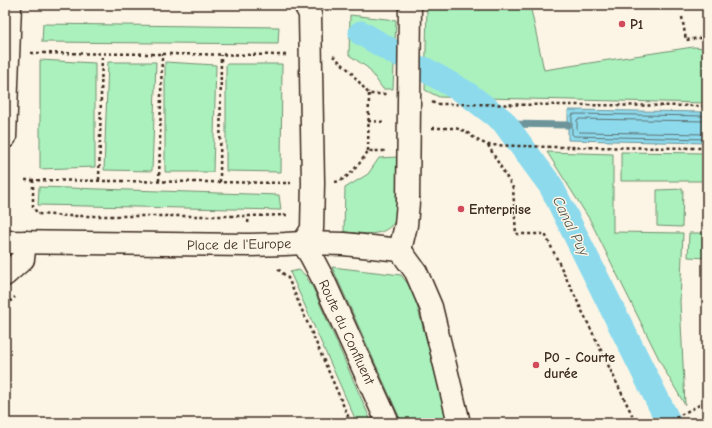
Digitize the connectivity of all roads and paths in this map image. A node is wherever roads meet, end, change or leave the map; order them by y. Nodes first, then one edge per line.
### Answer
1 (10, 5) edge
2 (305, 5) edge
3 (410, 5) edge
4 (682, 17) dead end
5 (707, 37) edge
6 (24, 53) dead end
7 (102, 54) junction
8 (162, 54) junction
9 (221, 55) junction
10 (290, 55) dead end
11 (330, 56) dead end
12 (369, 94) junction
13 (408, 95) junction
14 (436, 104) dead end
15 (707, 106) edge
16 (425, 128) dead end
17 (5, 138) edge
18 (488, 145) junction
19 (707, 148) edge
20 (368, 151) junction
21 (408, 152) junction
22 (25, 180) dead end
23 (33, 180) junction
24 (99, 180) junction
25 (159, 181) junction
26 (220, 182) junction
27 (333, 182) dead end
28 (291, 190) dead end
29 (289, 210) dead end
30 (249, 216) junction
31 (248, 226) dead end
32 (15, 242) edge
33 (307, 249) junction
34 (400, 250) junction
35 (279, 269) dead end
36 (5, 275) edge
37 (707, 402) edge
38 (352, 423) edge
39 (388, 423) edge
40 (459, 423) edge
41 (636, 423) edge
42 (665, 423) edge

1 - 17 street
2 - 33 street, Place de l'Europe
3 - 13 street
4 - 5 path
6 - 7 path
7 - 8 path
7 - 24 path
8 - 9 path
8 - 25 path
9 - 10 path
9 - 26 path
11 - 12 path
12 - 13 path
12 - 20 path
13 - 21 street
14 - 15 path
16 - 18 path
18 - 19 path
18 - 41 path
20 - 21 path
20 - 27 path
21 - 34 street
22 - 23 path
23 - 24 path
23 - 30 path
24 - 25 path
25 - 26 path
26 - 28 path
29 - 30 path
30 - 31 path
32 - 33 street, Place de l'Europe
32 - 36 street
33 - 34 street
33 - 39 street, Route du Confluent
34 - 40 street
35 - 38 path
37 - 42 path

